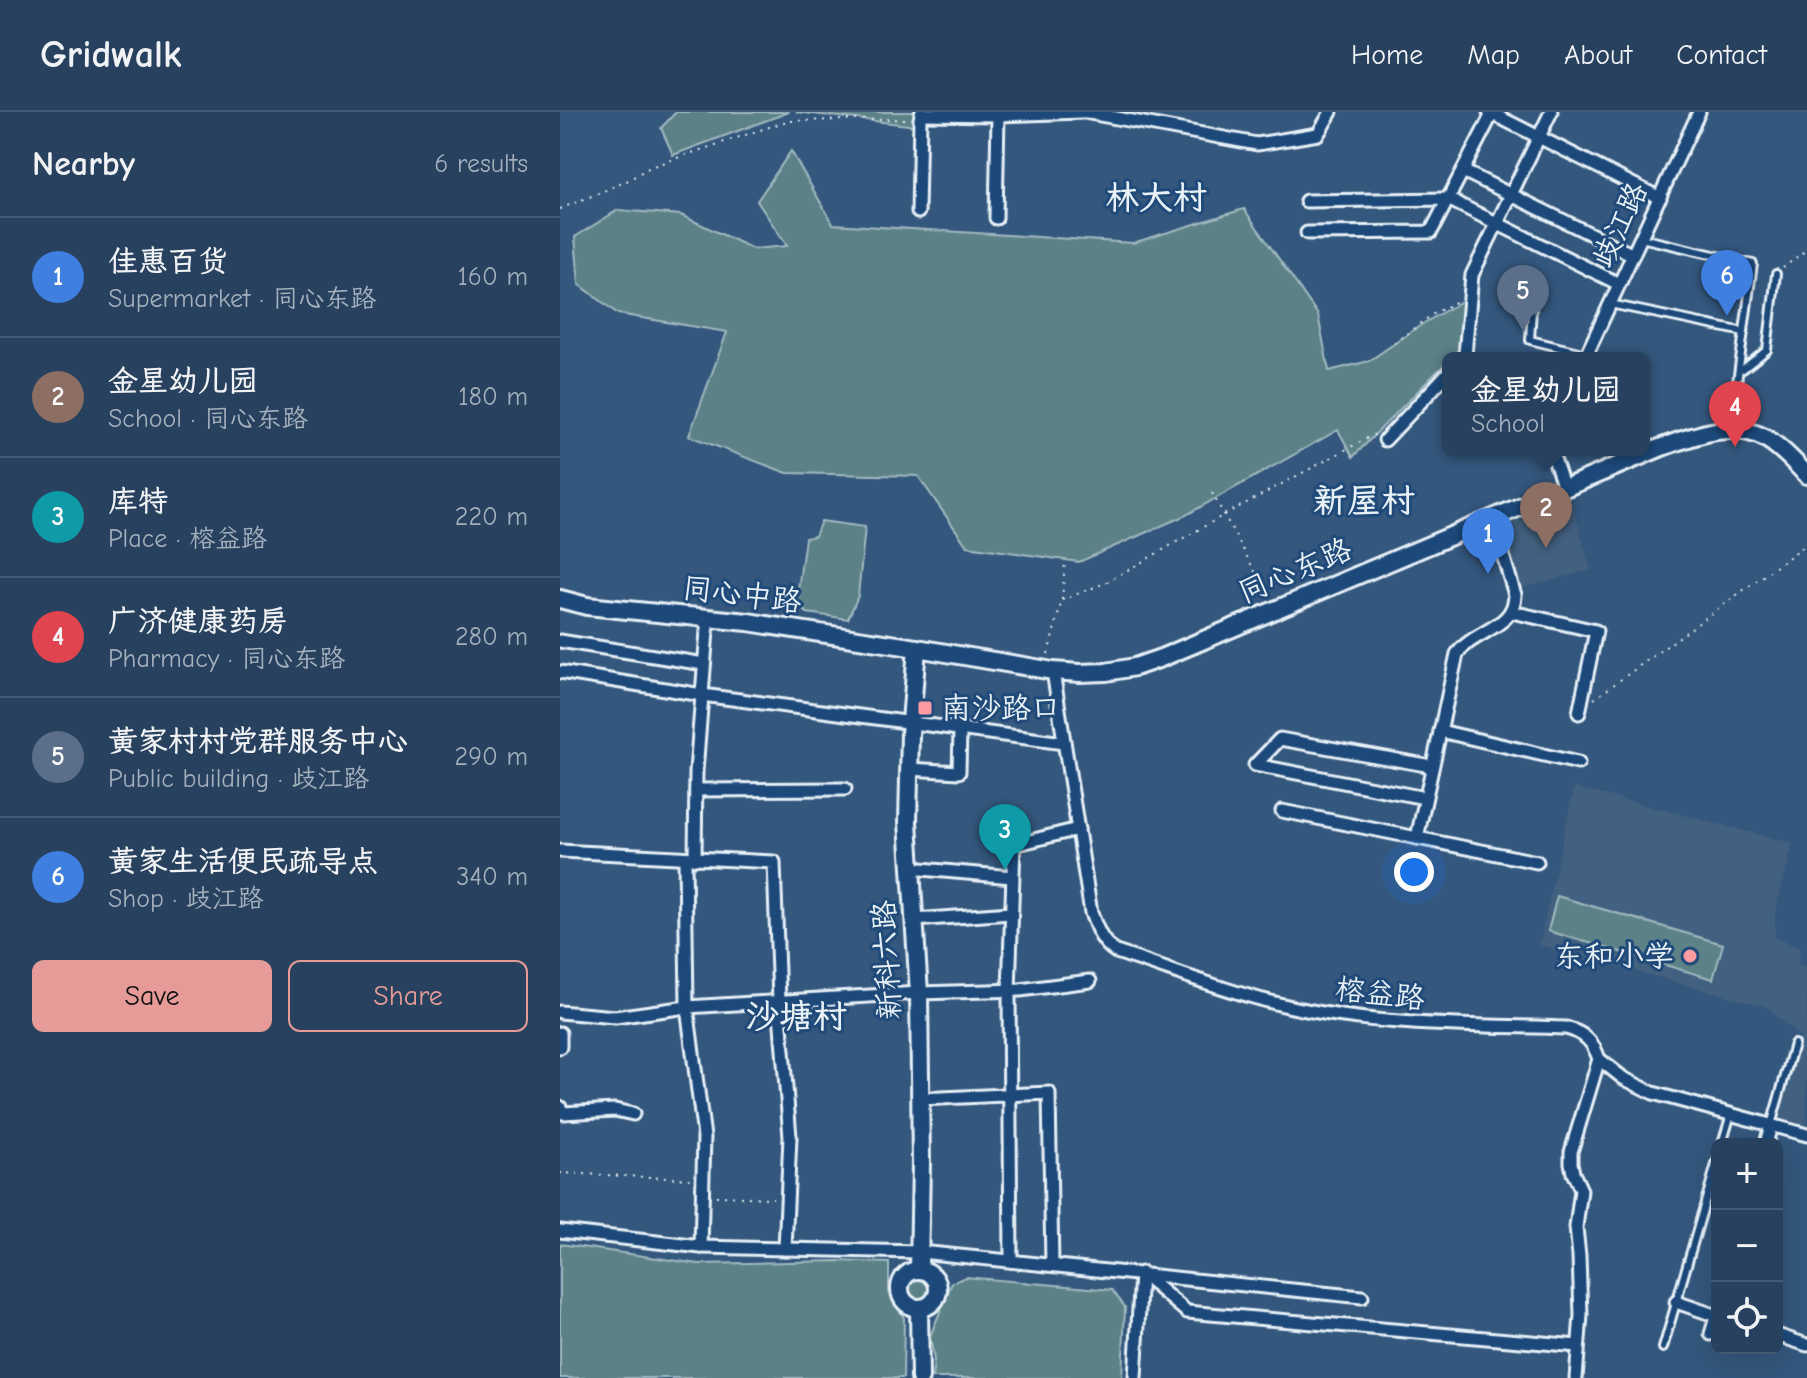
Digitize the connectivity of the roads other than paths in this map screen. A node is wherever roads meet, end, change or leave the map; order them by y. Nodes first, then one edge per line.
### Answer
1 (1083, 112) edge
2 (1331, 112) edge
3 (1551, 112) edge
4 (1699, 112) edge
5 (1490, 113) edge
6 (921, 115) edge
7 (998, 115) junction
8 (1539, 138) junction
9 (1463, 171) junction
10 (1511, 195) junction
11 (1660, 198) junction
12 (1448, 199) junction
13 (1306, 201) dead end
14 (918, 212) dead end
15 (996, 218) dead end
16 (1497, 223) junction
17 (1307, 233) dead end
18 (1641, 238) junction
19 (1633, 255) junction
20 (1776, 274) road end
21 (1619, 284) junction
22 (1610, 304) junction
23 (1532, 309) dead end
24 (1744, 332) junction
25 (1465, 352) edge
26 (1572, 352) edge
27 (1588, 352) edge
28 (1743, 369) dead end
29 (1442, 379) edge
30 (1730, 430) junction
31 (1385, 440) road end
32 (1650, 453) edge
33 (1553, 456) edge
34 (1643, 456) edge
35 (1807, 475) edge
36 (1564, 488) junction
37 (1492, 519) junction
38 (560, 599) edge
39 (1512, 612) junction
40 (708, 618) junction
41 (560, 641) edge
42 (917, 648) junction
43 (704, 664) junction
44 (1048, 670) junction
45 (560, 672) edge
46 (702, 695) junction
47 (1580, 711) road end
48 (911, 723) junction
49 (960, 730) junction
50 (1440, 731) junction
51 (1064, 743) junction
52 (1578, 763) dead end
53 (1431, 766) junction
54 (909, 769) junction
55 (845, 789) dead end
56 (696, 790) junction
57 (1425, 798) junction
58 (1282, 811) dead end
59 (1078, 829) junction
60 (1417, 838) junction
61 (560, 851) edge
62 (690, 858) junction
63 (1537, 862) dead end
64 (910, 868) junction
65 (1012, 877) junction
66 (1011, 913) junction
67 (914, 920) junction
68 (1090, 981) dead end
69 (1009, 991) junction
70 (919, 993) junction
71 (779, 1001) junction
72 (687, 1007) junction
73 (560, 1012) edge
74 (560, 1033) edge
75 (1794, 1044) dead end
76 (560, 1047) edge
77 (1599, 1059) junction
78 (1010, 1095) junction
79 (920, 1099) junction
80 (560, 1107) edge
81 (633, 1114) dead end
82 (1731, 1114) junction
83 (1771, 1125) junction
84 (1807, 1135) edge
85 (1724, 1138) edge
86 (1768, 1138) edge
87 (1711, 1182) edge
88 (560, 1231) edge
89 (701, 1247) junction
90 (785, 1249) junction
91 (920, 1252) junction
92 (1011, 1261) junction
93 (1052, 1265) junction
94 (919, 1270) junction
95 (1141, 1273) junction
96 (1362, 1297) dead end
97 (1676, 1302) junction
98 (919, 1308) junction
99 (1711, 1313) edge
100 (1783, 1337) edge
101 (1807, 1345) edge
102 (1578, 1346) junction
103 (1663, 1348) dead end
104 (920, 1378) edge
105 (1135, 1378) edge
106 (1576, 1378) edge

1 - 2 street
1 - 7 street
3 - 8 street
4 - 11 street, 歧江路
5 - 8 street
5 - 9 street
6 - 7 street
6 - 14 street
7 - 15 street
8 - 10 street
8 - 11 street
9 - 10 street
9 - 12 street
10 - 16 street
10 - 19 street
11 - 18 street, 歧江路
12 - 13 street
12 - 16 street
12 - 17 street
16 - 21 street
16 - 25 street
18 - 19 street, 歧江路
18 - 24 lane
19 - 21 street, 歧江路
20 - 28 lane
21 - 22 street, 歧江路
22 - 24 lane
22 - 27 street, 歧江路
23 - 26 lane
24 - 30 lane
29 - 31 street
30 - 32 street, 同心东路
30 - 35 street, 同心东路
33 - 36 street
34 - 36 street, 同心东路
36 - 37 street, 同心东路
37 - 39 street
37 - 44 street, 同心东路
38 - 40 street, 同心中路
39 - 47 street
39 - 50 street
40 - 42 street, 同心中路
40 - 43 street
41 - 43 street
42 - 44 street, 同心东路
42 - 48 street, 新科六路
43 - 46 street
44 - 51 street, 榕益路
45 - 46 street
46 - 48 street
46 - 56 street
48 - 49 street
48 - 54 street, 新科六路
49 - 51 street
49 - 54 street
50 - 52 street
50 - 53 street
51 - 59 street, 榕益路
53 - 57 street
53 - 57 street
54 - 64 street, 新科六路
55 - 56 street
56 - 62 street
57 - 60 street
58 - 60 street
59 - 65 street
59 - 77 street, 榕益路
60 - 63 street
61 - 62 street
62 - 71 street
62 - 72 street
64 - 65 street
64 - 67 street, 新科六路
65 - 66 street
66 - 67 street
66 - 69 street
67 - 70 street, 新科六路
68 - 69 street
69 - 70 street
69 - 78 street
70 - 71 street
70 - 79 street, 新科六路
71 - 72 street
71 - 90 street
72 - 73 street
72 - 89 street
74 - 76 street
75 - 83 lane
77 - 82 street, 榕益路
77 - 102 street
78 - 79 street
78 - 92 street
78 - 93 street
79 - 91 street, 新科六路
80 - 81 street
82 - 83 street, 榕益路
82 - 85 lane
83 - 84 street, 榕益路
83 - 86 street
87 - 97 lane
88 - 89 street
89 - 90 street
90 - 91 street
91 - 92 street
91 - 94 street, 新科六路
92 - 93 street
93 - 95 street
94 - 98 street, 新科六路
94 - 98 street, 新科六路
95 - 96 street
95 - 102 street
95 - 105 street
97 - 99 street
97 - 103 lane
98 - 104 street
100 - 101 street
102 - 106 street

